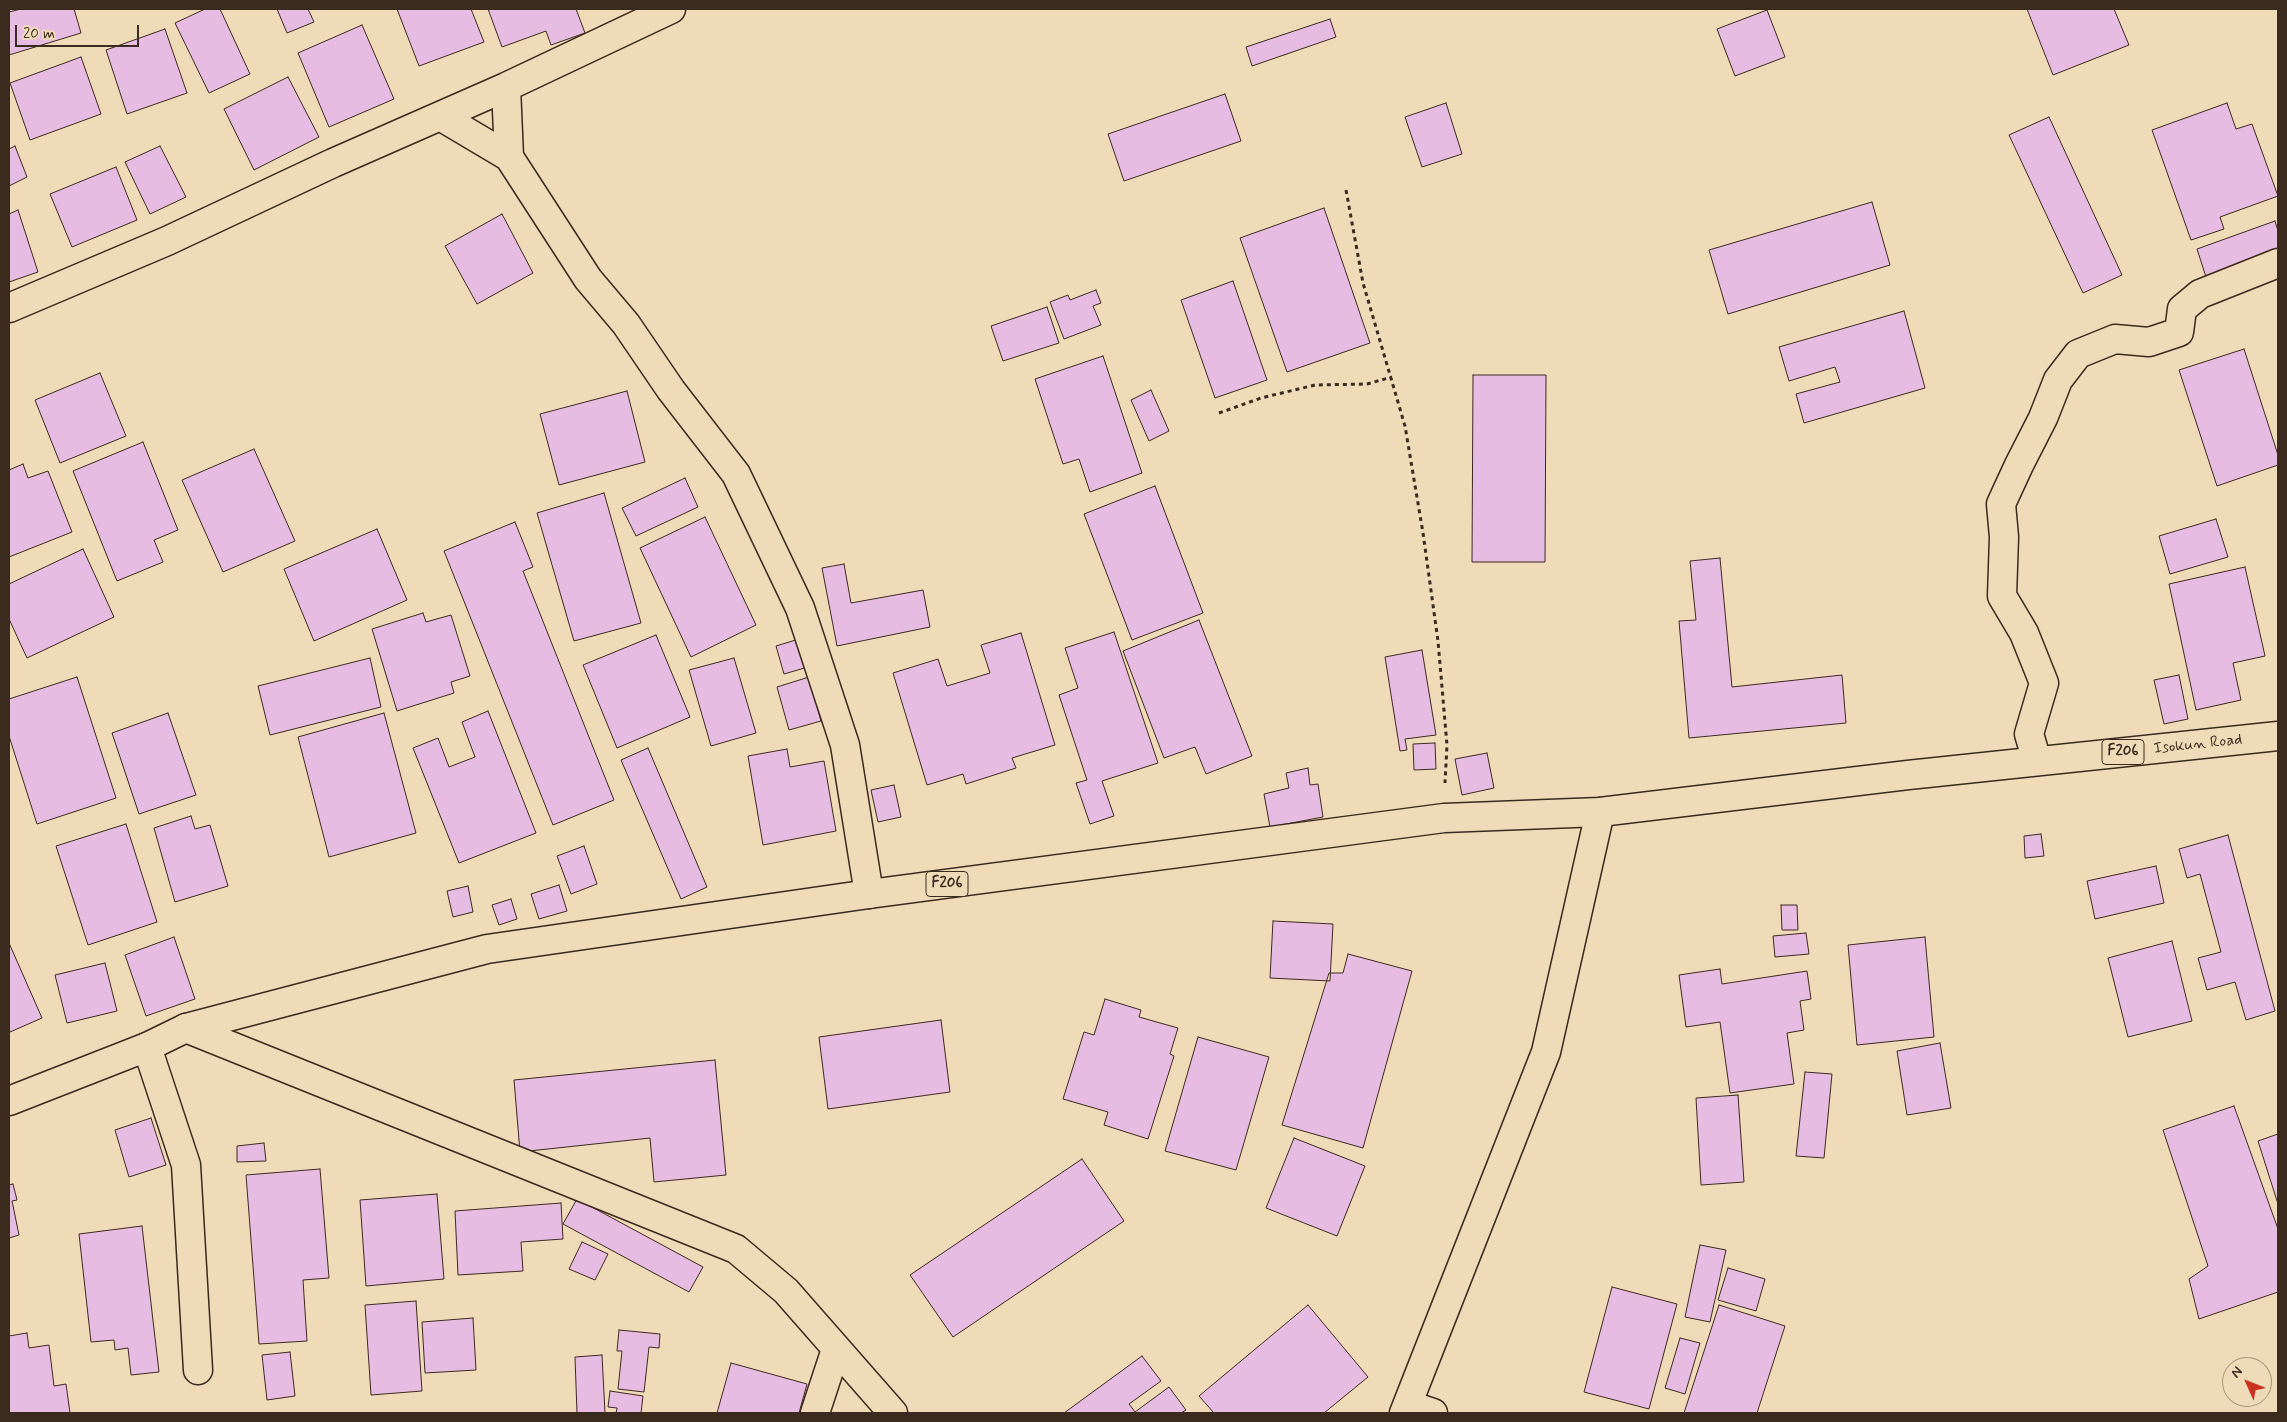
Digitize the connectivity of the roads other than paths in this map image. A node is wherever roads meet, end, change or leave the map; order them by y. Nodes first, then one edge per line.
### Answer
1 (671, 9) edge
2 (506, 87) junction
3 (440, 116) junction
4 (509, 157) junction
5 (2278, 262) edge
6 (9, 308) edge
7 (2278, 736) edge
8 (2037, 761) junction
9 (1600, 812) junction
10 (869, 894) junction
11 (186, 1028) junction
12 (147, 1047) junction
13 (9, 1101) edge
14 (836, 1350) junction
15 (198, 1370) dead end
16 (1416, 1410) edge
17 (815, 1413) edge
18 (893, 1413) edge

1 - 2 street
2 - 3 street
2 - 4 street
3 - 4 street
3 - 6 street
4 - 10 street
5 - 8 street
7 - 8 street, Isokun Road / F206
8 - 9 street, Isokun Road / F206
9 - 10 street, F206
9 - 16 street
10 - 11 street, F206
11 - 12 street, F206
11 - 14 street
12 - 13 street, F206
12 - 15 street
14 - 17 street
14 - 18 street

